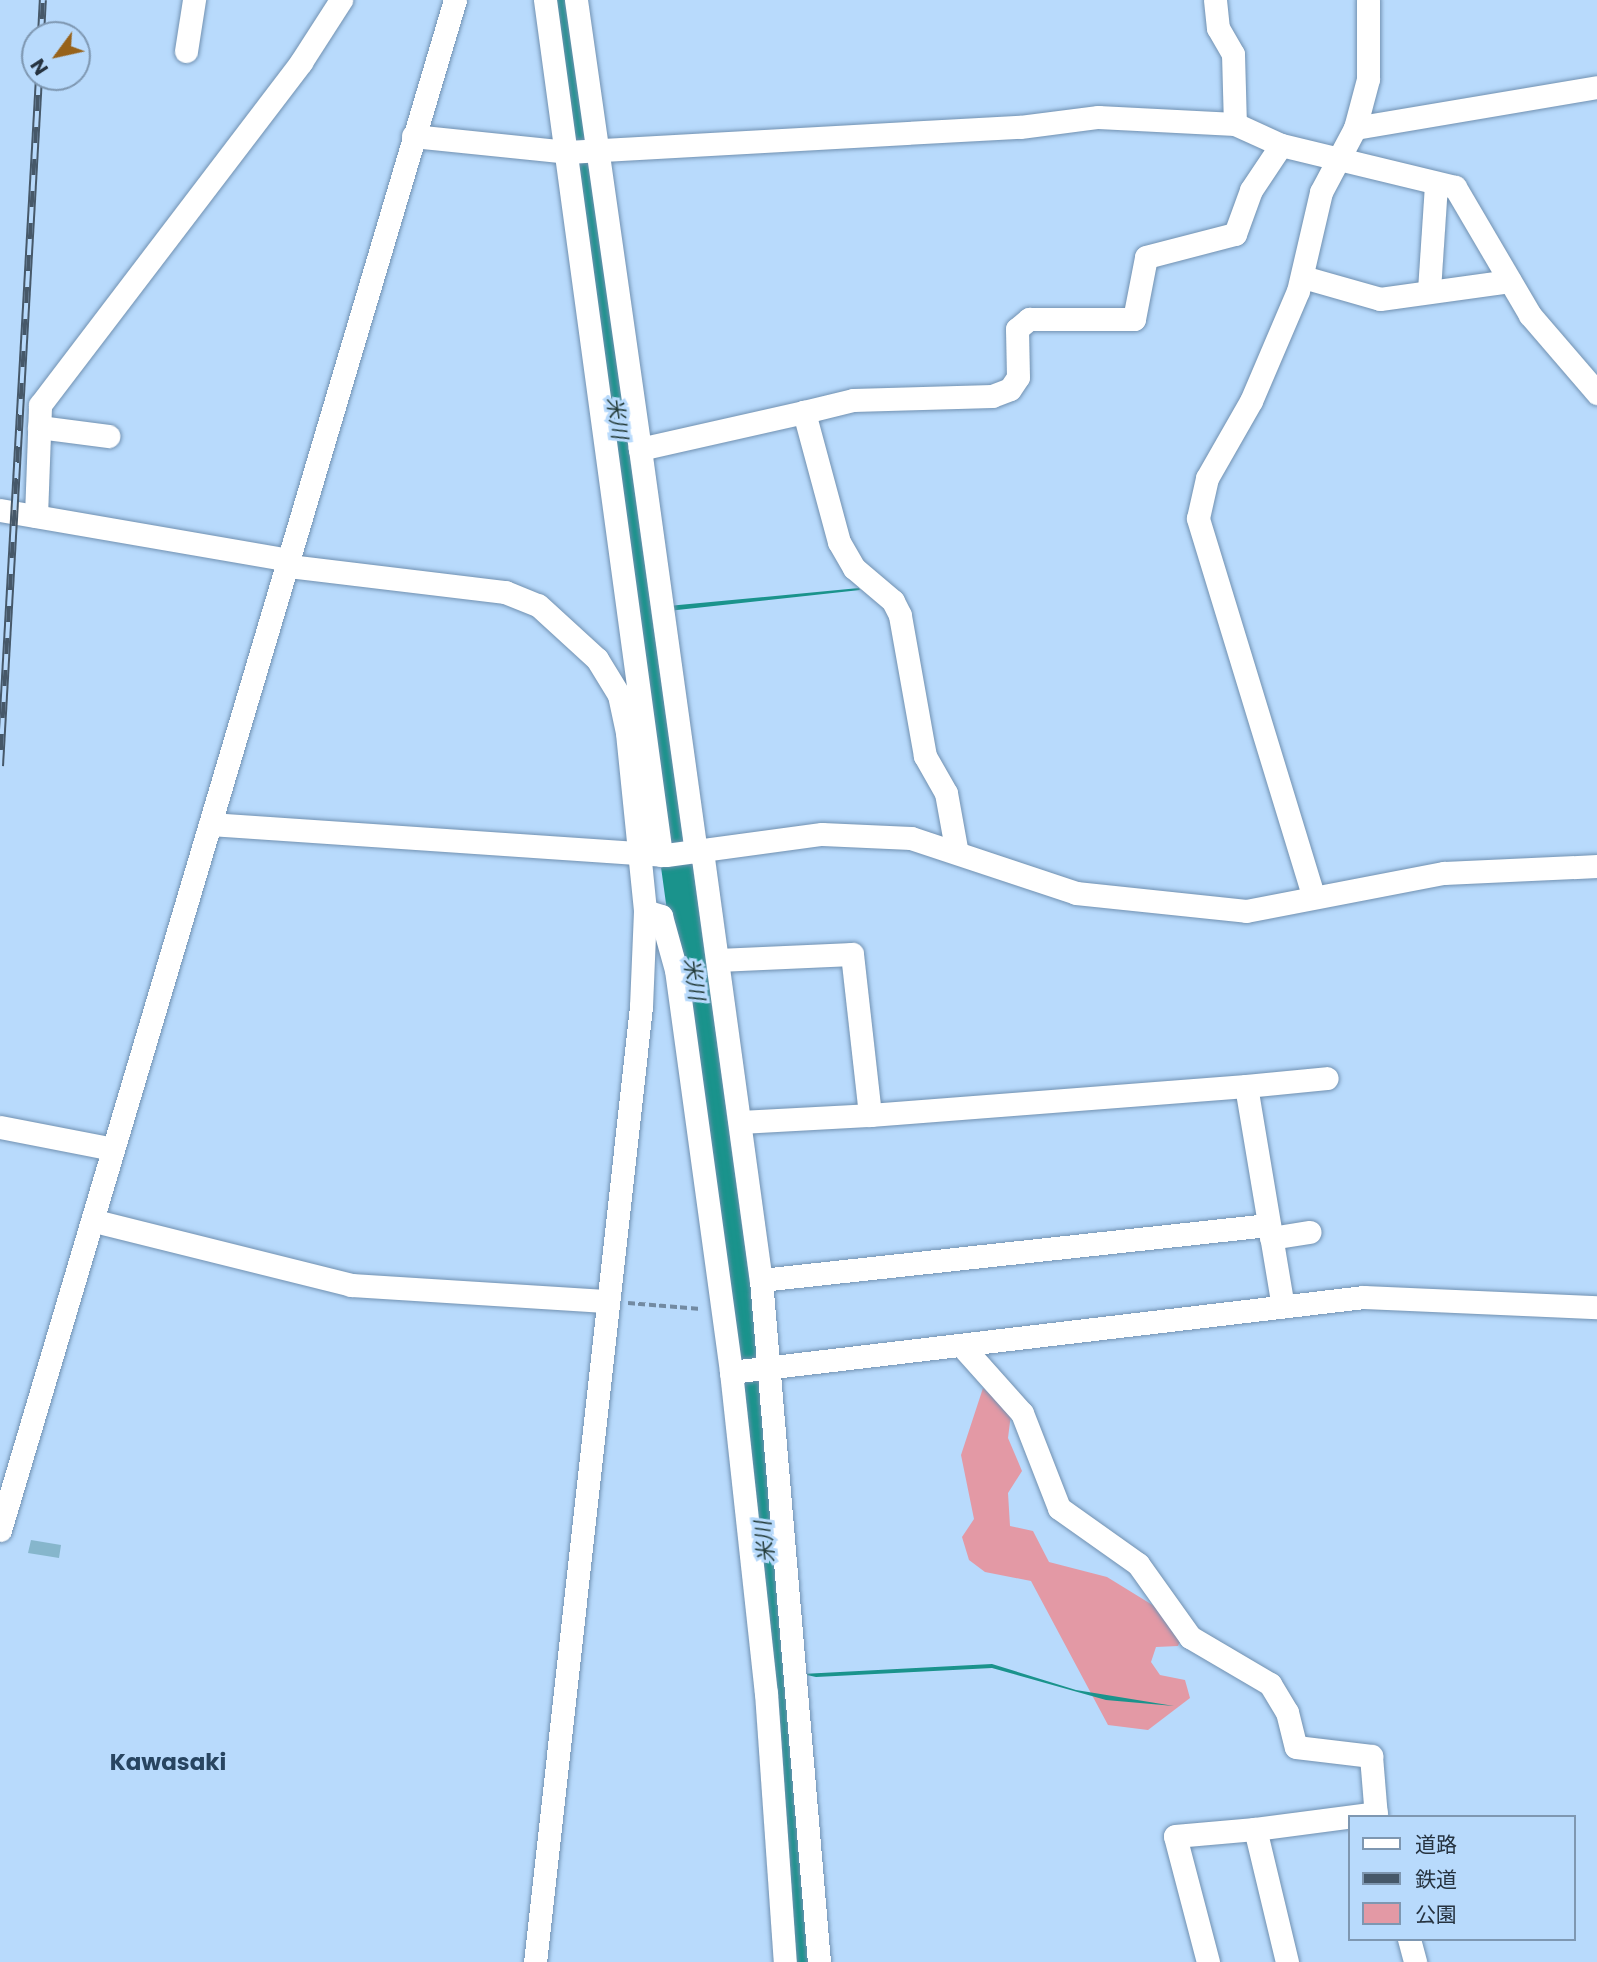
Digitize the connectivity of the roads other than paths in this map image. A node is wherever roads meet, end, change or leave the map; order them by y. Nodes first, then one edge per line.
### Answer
1 (194, 0) edge
2 (341, 0) edge
3 (455, 0) edge
4 (545, 0) edge
5 (576, 0) edge
6 (1215, 0) edge
7 (1368, 0) edge
8 (186, 51) dead end
9 (1597, 87) edge
10 (1235, 124) junction
11 (1355, 128) junction
12 (414, 136) junction
13 (1281, 145) junction
14 (596, 149) junction
15 (565, 152) junction
16 (1336, 156) junction
17 (1436, 184) junction
18 (1303, 277) junction
19 (1510, 281) junction
20 (1429, 290) junction
21 (1597, 393) edge
22 (804, 412) junction
23 (39, 426) junction
24 (108, 436) dead end
25 (640, 449) junction
26 (0, 510) edge
27 (36, 516) junction
28 (289, 563) junction
29 (210, 824) junction
30 (956, 848) junction
31 (696, 852) junction
32 (656, 854) junction
33 (1597, 866) edge
34 (1313, 895) junction
35 (645, 911) junction
36 (718, 960) junction
37 (1327, 1078) dead end
38 (1246, 1086) junction
39 (870, 1115) junction
40 (742, 1122) junction
41 (0, 1127) edge
42 (113, 1149) junction
43 (95, 1221) junction
44 (1270, 1232) junction
45 (1310, 1232) dead end
46 (761, 1280) junction
47 (606, 1301) junction
48 (1283, 1306) junction
49 (1597, 1307) edge
50 (962, 1346) junction
51 (764, 1369) junction
52 (732, 1372) junction
53 (0, 1530) edge
54 (1376, 1815) edge
55 (1348, 1818) edge
56 (1255, 1829) junction
57 (1410, 1941) edge
58 (535, 1962) edge
59 (785, 1962) edge
60 (819, 1962) edge
61 (1208, 1962) edge
62 (1287, 1962) edge
63 (1415, 1962) edge

1 - 8 street
2 - 23 street
3 - 12 street
4 - 15 street
5 - 14 street
6 - 10 street
7 - 11 street
9 - 11 street
10 - 13 street
10 - 14 street
11 - 16 street
12 - 15 street
12 - 28 street
13 - 16 street
13 - 22 street
14 - 15 street
14 - 25 street
15 - 32 street
16 - 17 street
16 - 18 street
17 - 19 street
17 - 20 street
18 - 20 street
18 - 34 street
19 - 20 street
19 - 21 street
22 - 25 street
22 - 30 street
23 - 24 street
23 - 27 street
25 - 31 street
26 - 27 street
27 - 28 street
28 - 29 street
28 - 32 street
29 - 32 street
29 - 42 street
30 - 31 street
30 - 34 street
31 - 32 street
31 - 36 street
32 - 35 street
33 - 34 street
35 - 47 street
35 - 52 street
36 - 39 street
36 - 40 street
37 - 38 street
38 - 39 street
38 - 44 street
39 - 40 street
40 - 46 street
41 - 42 street
42 - 43 street
43 - 47 street
43 - 53 street
44 - 45 street
44 - 46 street
44 - 48 street
46 - 51 street
47 - 58 street
48 - 49 street
48 - 50 street
50 - 51 street
50 - 54 street
51 - 52 street
51 - 60 street
52 - 59 street
55 - 56 street
56 - 61 street
56 - 62 street
57 - 63 street

